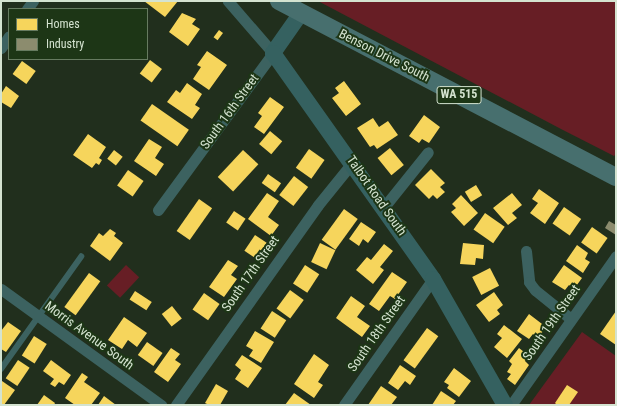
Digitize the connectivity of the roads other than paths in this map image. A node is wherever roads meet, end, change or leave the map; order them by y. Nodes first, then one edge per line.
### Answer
1 (228, 1) edge
2 (279, 1) edge
3 (301, 13) junction
4 (8, 38) edge
5 (1, 48) edge
6 (274, 53) junction
7 (428, 152) dead end
8 (352, 163) junction
9 (616, 176) edge
10 (384, 207) junction
11 (158, 210) dead end
12 (526, 251) dead end
13 (616, 256) edge
14 (81, 257) dead end
15 (433, 279) junction
16 (1, 289) edge
17 (38, 317) junction
18 (572, 319) junction
19 (1, 370) edge
20 (161, 405) edge
21 (176, 405) edge
22 (344, 405) edge
23 (505, 405) edge
24 (511, 405) edge

1 - 6 street, Talbot Road South
2 - 3 main road, Benson Drive South / WA 515
3 - 6 street, South 16th Street
3 - 9 main road, Benson Drive South / WA 515
4 - 5 street
6 - 8 street, Talbot Road South
6 - 11 street, South 16th Street
7 - 10 street
8 - 10 street, Talbot Road South
8 - 21 street, South 17th Street
10 - 15 street, Talbot Road South
12 - 18 street
13 - 18 street, South 19th Street
14 - 17 lane
15 - 22 street, South 18th Street
15 - 23 street, Talbot Road South
16 - 17 street, Morris Avenue South
17 - 19 lane
17 - 20 street, Morris Avenue South
18 - 24 street, South 19th Street

